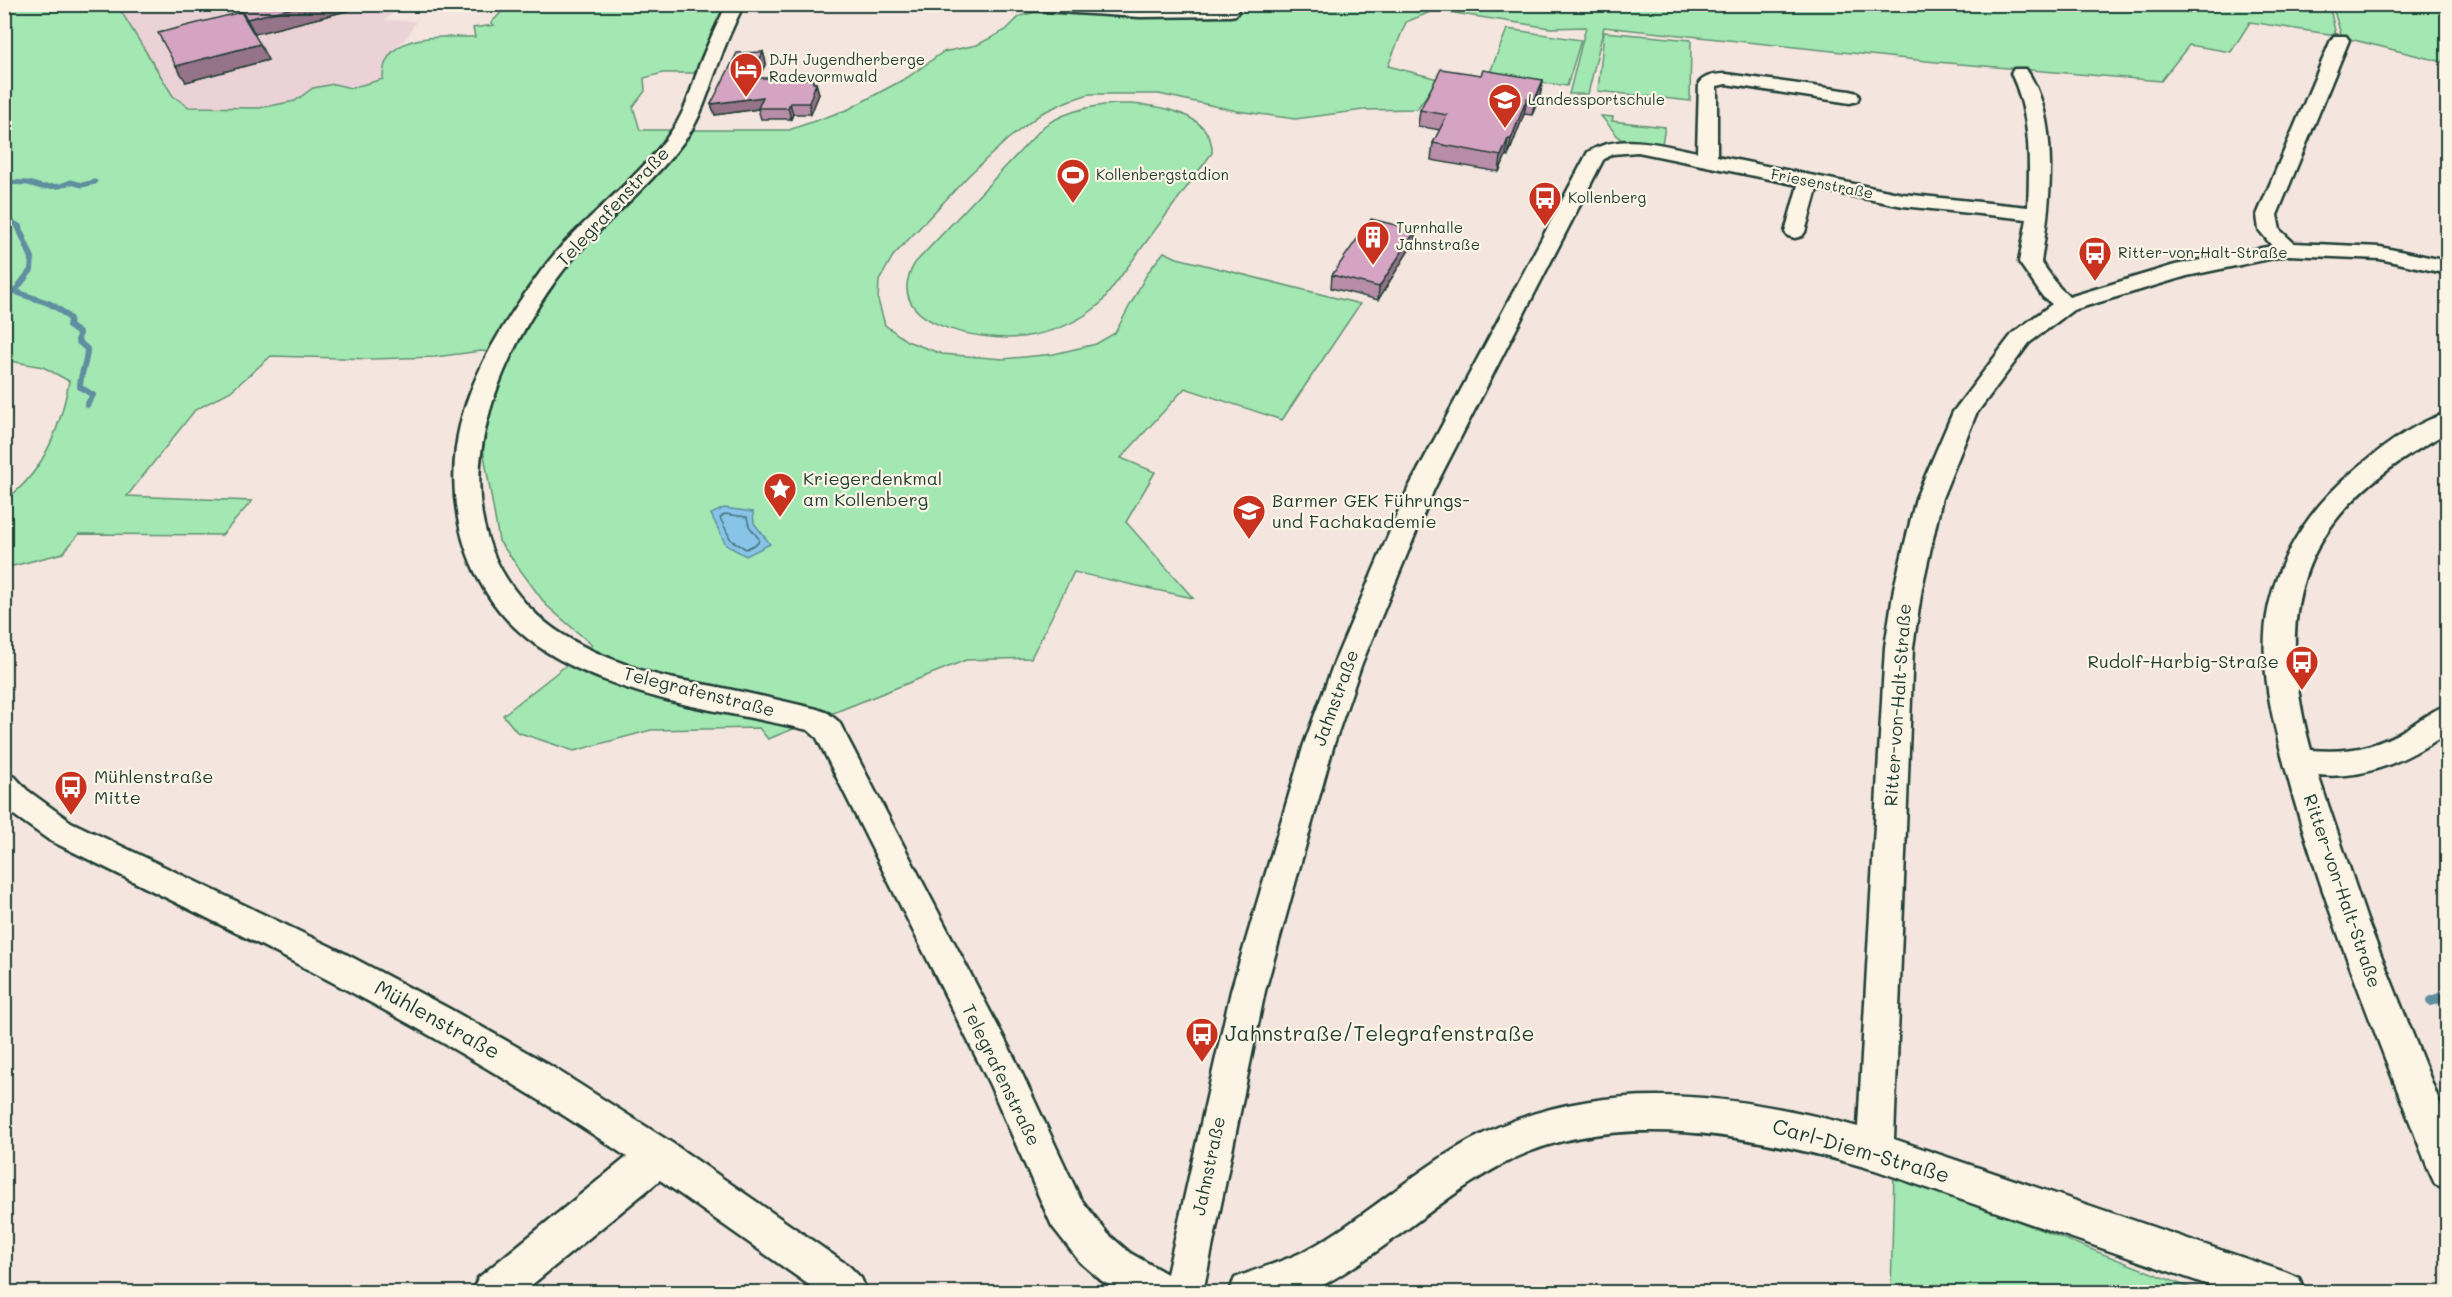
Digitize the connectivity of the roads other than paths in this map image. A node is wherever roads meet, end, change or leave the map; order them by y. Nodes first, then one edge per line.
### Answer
1 (736, 4) edge
2 (1010, 4) edge
3 (1230, 12) dead end
4 (2340, 40) dead end
5 (2020, 73) dead end
6 (1850, 97) dead end
7 (1607, 149) joint
8 (1707, 160) junction
9 (1809, 182) junction
10 (2038, 214) junction
11 (1796, 232) dead end
12 (2288, 249) junction
13 (2448, 268) edge
14 (2065, 305) junction
15 (2448, 421) edge
16 (2448, 717) edge
17 (2298, 761) junction
18 (4, 786) edge
19 (1875, 1150) junction
20 (660, 1156) junction
21 (2448, 1171) edge
22 (492, 1293) edge
23 (847, 1293) edge
24 (1159, 1293) edge
25 (1183, 1293) edge
26 (1250, 1293) edge
27 (2286, 1293) edge

1 - 24 street, Telegrafenstraße
2 - 3 street
4 - 12 street
5 - 10 street
6 - 8 street
7 - 8 street, Friesenstraße
7 - 25 street, Jahnstraße
8 - 9 street, Friesenstraße
9 - 10 street, Friesenstraße
9 - 11 street
10 - 14 street
12 - 13 street, Ritter-von-Halt-Straße
12 - 14 street, Ritter-von-Halt-Straße
14 - 19 street, Ritter-von-Halt-Straße
15 - 17 street, Ritter-von-Halt-Straße
16 - 17 street
17 - 21 street, Ritter-von-Halt-Straße
18 - 20 street, Mühlenstraße
19 - 26 street, Carl-Diem-Straße
19 - 27 street, Carl-Diem-Straße
20 - 22 street
20 - 23 street, Mühlenstraße

